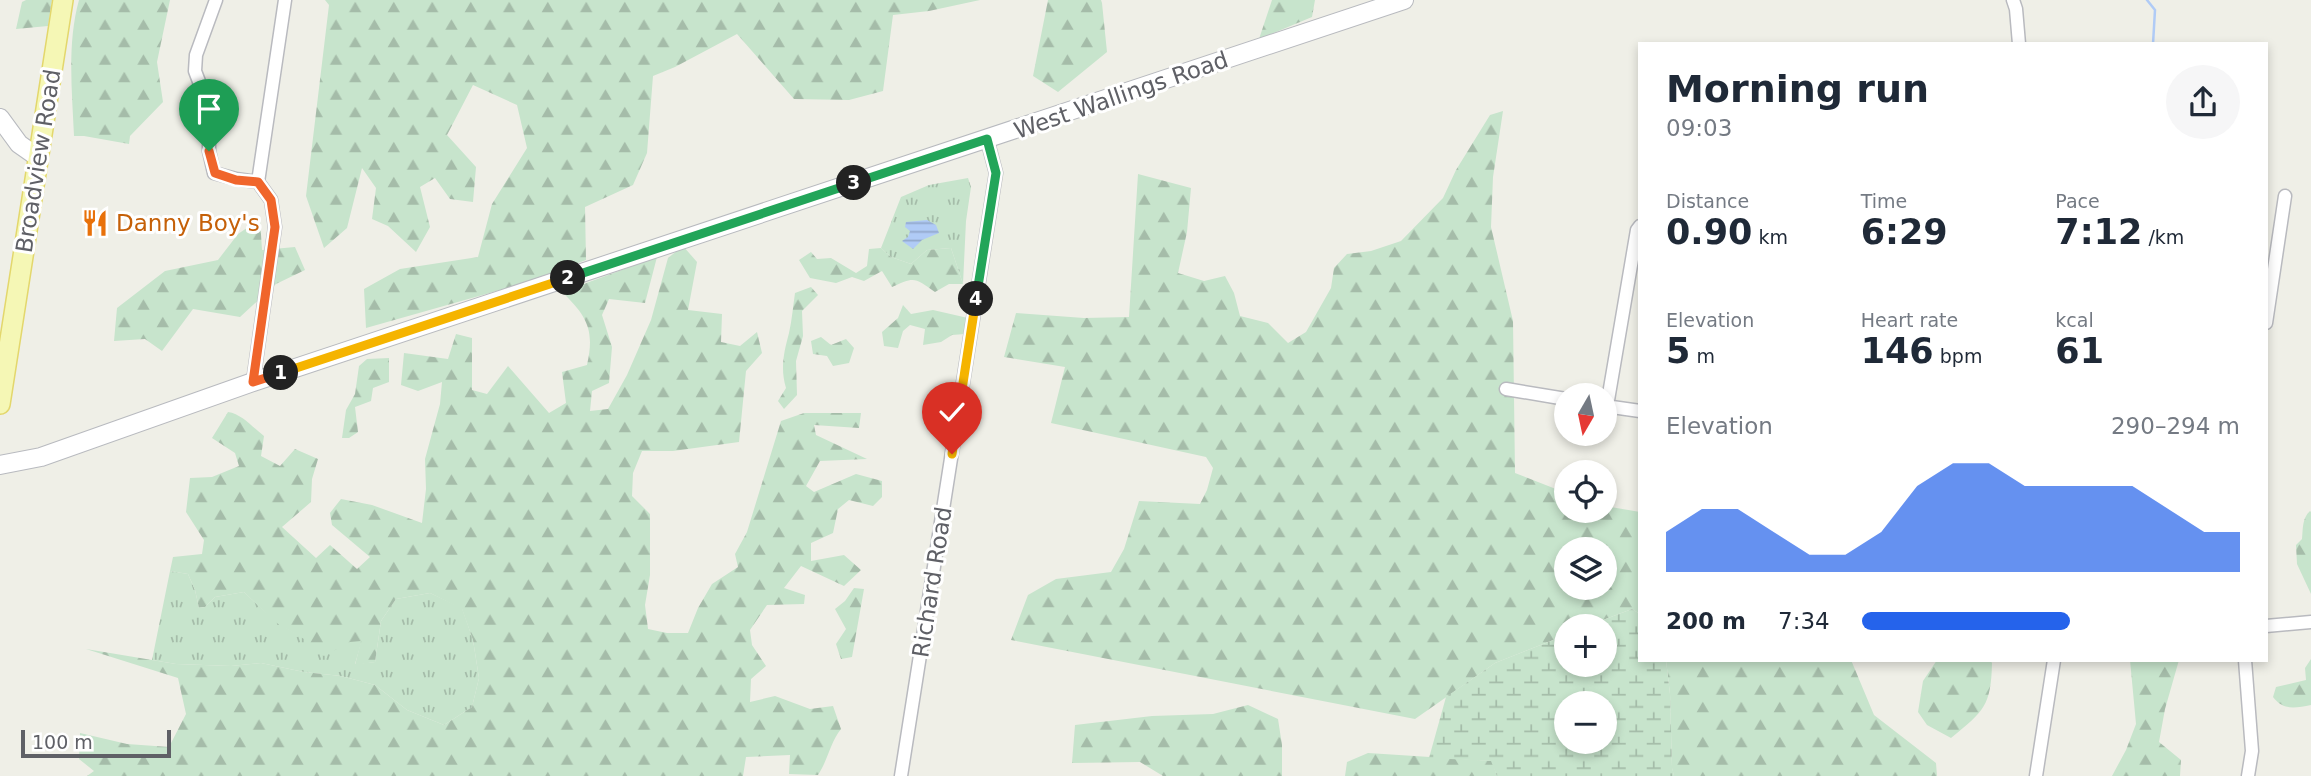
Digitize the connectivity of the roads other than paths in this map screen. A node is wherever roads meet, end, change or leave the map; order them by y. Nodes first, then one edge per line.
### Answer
1 (63, 0) edge
2 (216, 0) edge
3 (285, 0) edge
4 (1404, 0) edge
5 (2013, 0) edge
6 (2019, 42) edge
7 (0, 118) edge
8 (987, 139) junction
9 (38, 158) junction
10 (258, 182) junction
11 (2285, 196) dead end
12 (1638, 229) edge
13 (2268, 310) edge
14 (253, 382) junction
15 (1610, 383) edge
16 (1506, 389) dead end
17 (1554, 397) edge
18 (0, 404) edge
19 (1617, 408) edge
20 (1638, 411) edge
21 (0, 465) edge
22 (2311, 622) edge
23 (2268, 626) edge
24 (2054, 662) edge
25 (2245, 662) edge
26 (901, 776) edge
27 (2036, 776) edge
28 (2248, 776) edge

1 - 9 main road, Broadview Road
2 - 10 street
3 - 10 street
4 - 8 street, West Wallings Road
5 - 6 street
7 - 9 street
8 - 14 street, West Wallings Road
8 - 26 street, Richard Road
9 - 18 main road, Broadview Road
10 - 14 street
11 - 13 street
12 - 15 street
14 - 21 street, West Wallings Road
16 - 17 street
19 - 20 street
22 - 23 street
24 - 27 street
25 - 28 street

